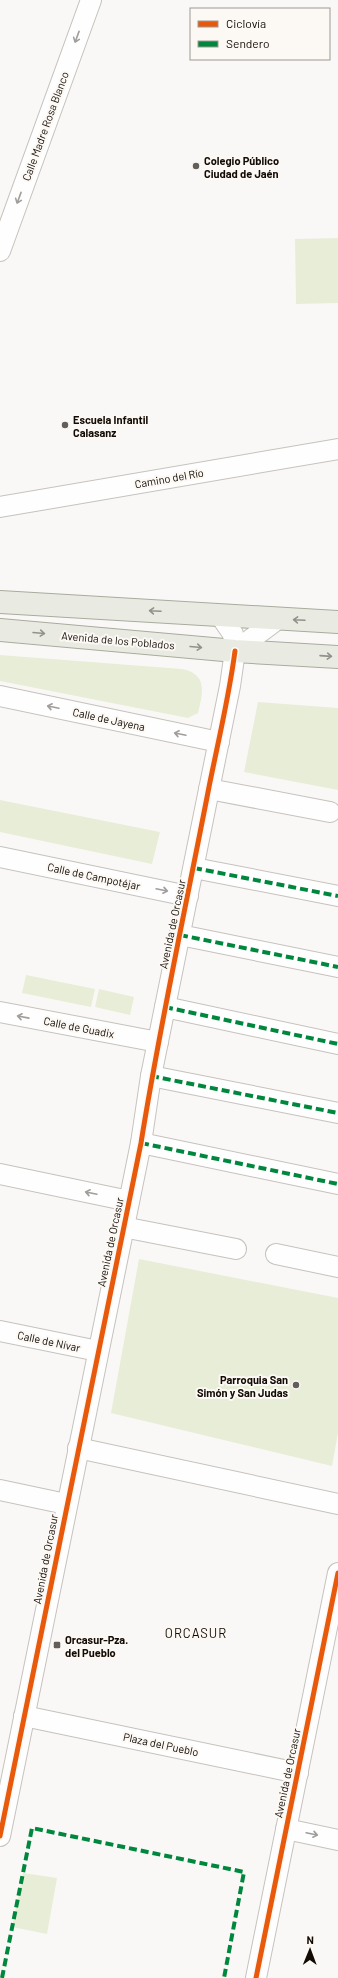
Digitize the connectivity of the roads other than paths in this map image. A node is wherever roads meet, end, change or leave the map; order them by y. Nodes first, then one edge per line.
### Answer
1 (91, 0) edge
2 (0, 251) edge
3 (338, 449) edge
4 (0, 508) edge
5 (0, 602) edge
6 (220, 615) junction
7 (278, 619) junction
8 (338, 622) edge
9 (0, 630) edge
10 (235, 651) junction
11 (338, 657) edge
12 (0, 696) edge
13 (218, 742) junction
14 (209, 788) junction
15 (330, 812) dead end
16 (0, 857) edge
17 (194, 868) junction
18 (188, 896) junction
19 (338, 896) edge
20 (180, 935) junction
21 (338, 967) edge
22 (165, 1007) junction
23 (0, 1012) edge
24 (158, 1042) junction
25 (338, 1044) edge
26 (151, 1076) junction
27 (338, 1113) edge
28 (141, 1143) junction
29 (0, 1174) edge
30 (338, 1184) edge
31 (129, 1201) junction
32 (123, 1227) junction
33 (236, 1249) dead end
34 (276, 1254) dead end
35 (338, 1267) edge
36 (0, 1331) edge
37 (98, 1351) junction
38 (78, 1448) junction
39 (0, 1490) edge
40 (66, 1504) junction
41 (338, 1504) edge
42 (338, 1573) edge
43 (24, 1716) junction
44 (298, 1773) junction
45 (286, 1829) junction
46 (0, 1836) edge
47 (338, 1840) edge
48 (256, 1978) edge

1 -> 2 street, Calle Madre Rosa Blanco
3 - 4 street, Camino del Río
6 -> 5 main road
6 - 7 main road
6 - 10 street
8 -> 7 main road
7 - 10 street
9 -> 10 main road, Avenida de los Poblados
10 -> 11 main road, Avenida de los Poblados
10 - 13 street, Avenida de Orcasur
13 -> 12 street, Calle de Jayena
13 - 14 street, Avenida de Orcasur
14 - 15 street
14 - 17 street, Avenida de Orcasur
16 -> 18 street, Calle de Campotéjar
17 - 18 street, Avenida de Orcasur
17 - 19 street, Avenida de Orcasur
18 - 20 street, Avenida de Orcasur
20 - 21 street, Avenida de Orcasur
20 - 22 street, Avenida de Orcasur
22 - 24 street, Avenida de Orcasur
22 - 25 street
24 -> 23 street, Calle de Guadix
24 - 26 street, Avenida de Orcasur
26 - 27 street
26 - 28 street, Avenida de Orcasur
28 - 30 street
28 - 31 street, Avenida de Orcasur
31 -> 29 street
31 - 32 street, Avenida de Orcasur
32 - 33 street, Avenida de Orcasur
32 - 37 street, Avenida de Orcasur
34 - 35 street
36 - 37 street, Calle de Nívar
37 - 38 street, Avenida de Orcasur
38 - 40 street, Avenida de Orcasur
38 - 41 street
39 - 40 street
40 - 43 street, Avenida de Orcasur
42 - 44 street, Avenida de Orcasur
43 - 44 street, Plaza del Pueblo
43 - 46 street, Avenida de Orcasur
44 - 45 street, Avenida de Orcasur
45 -> 47 street
45 - 48 street, Avenida de Orcasur

